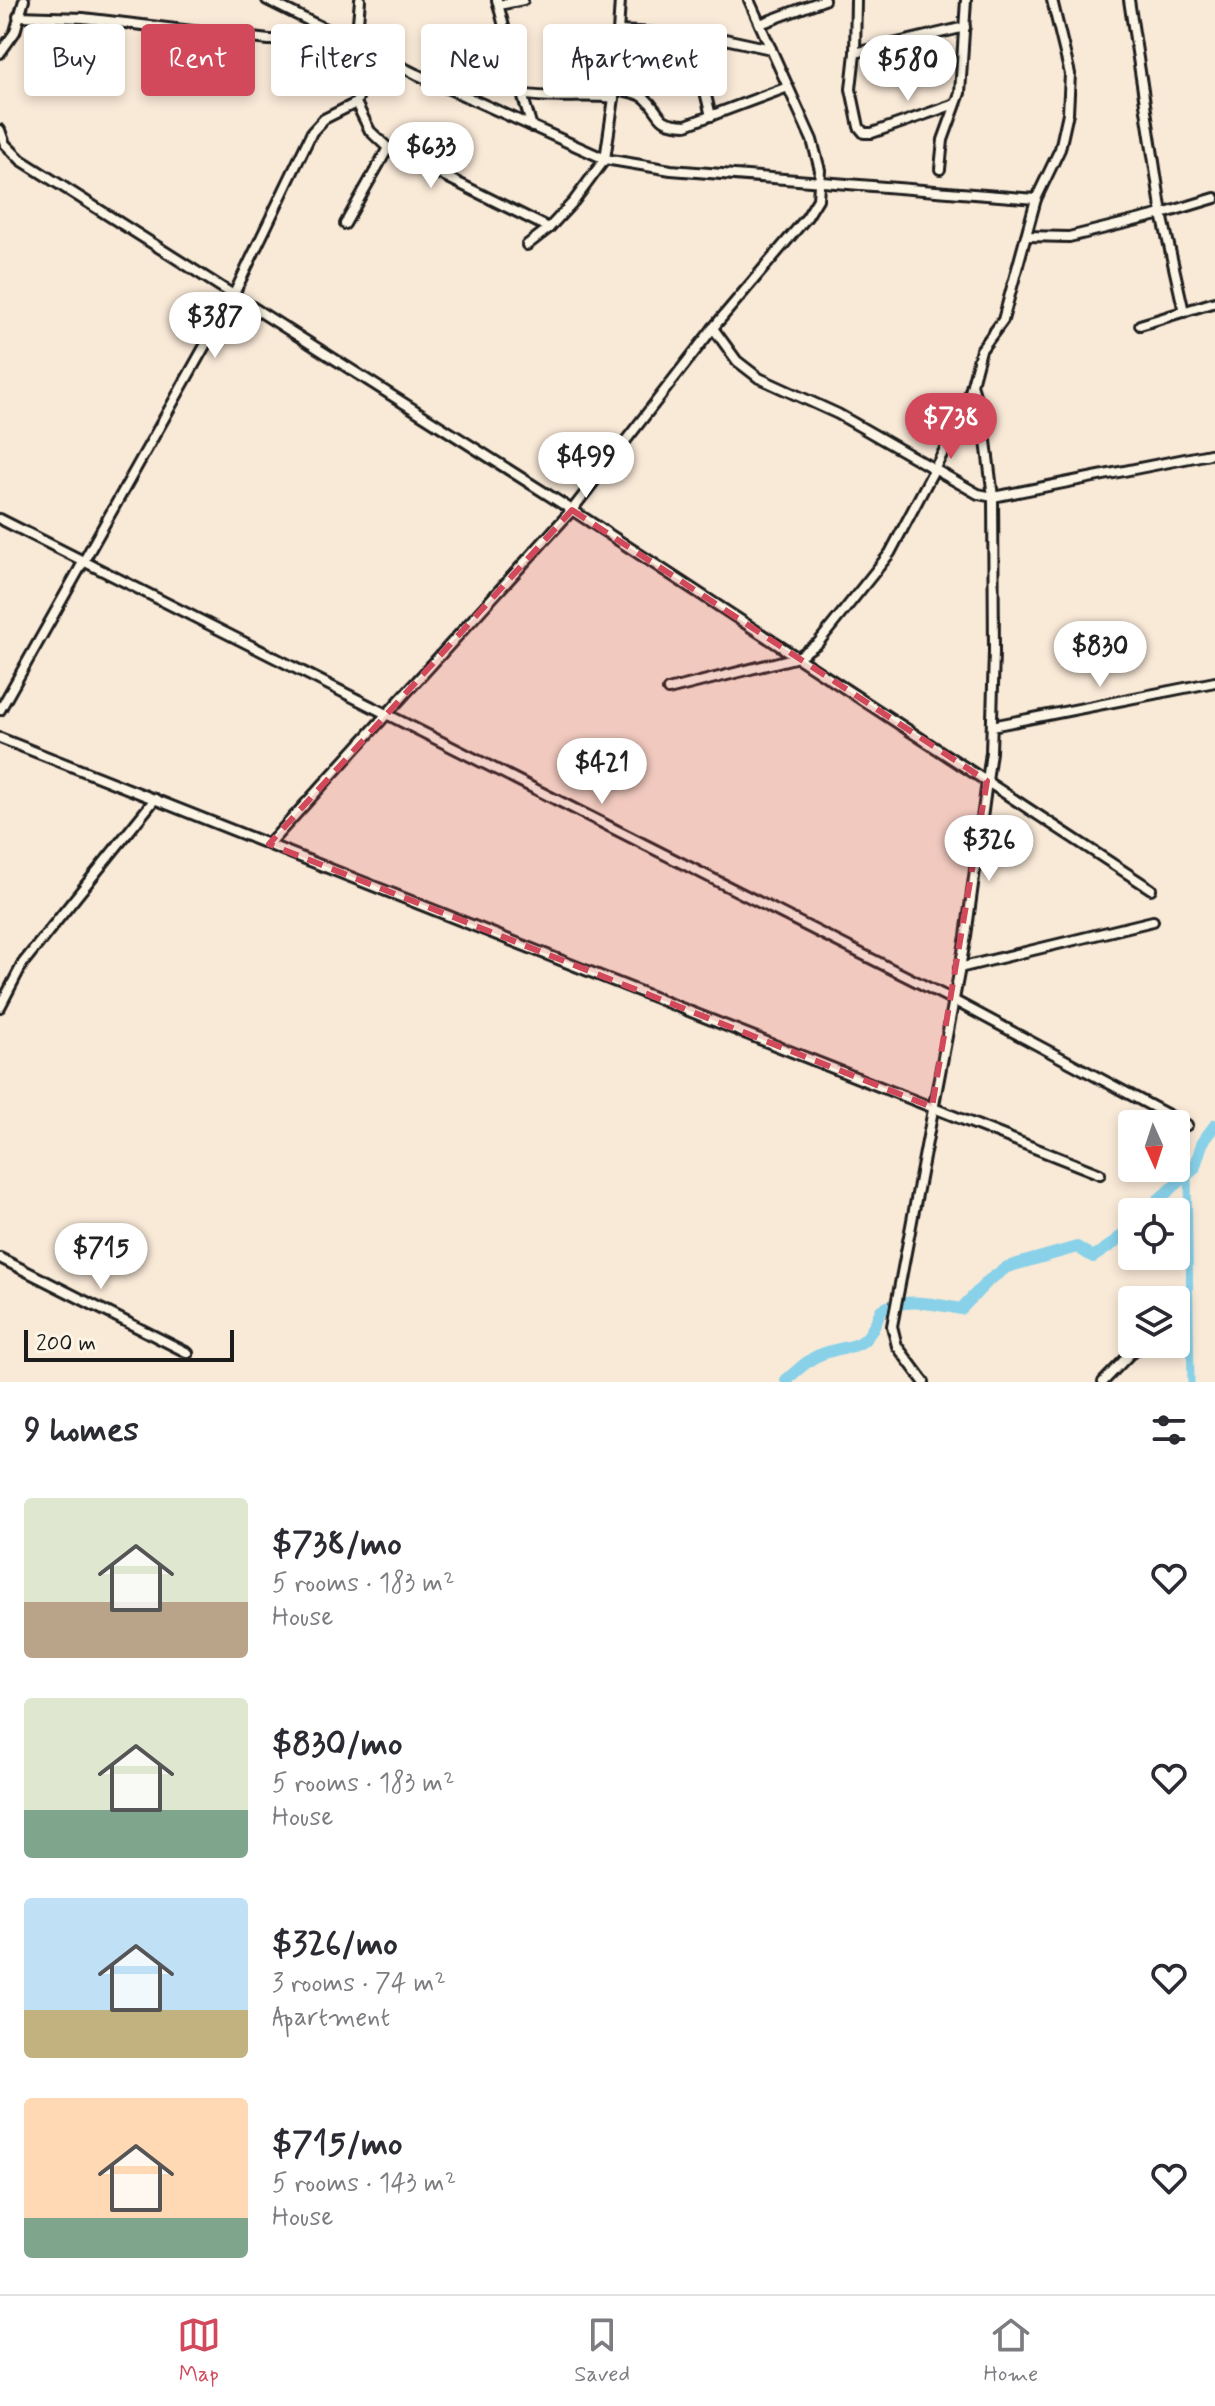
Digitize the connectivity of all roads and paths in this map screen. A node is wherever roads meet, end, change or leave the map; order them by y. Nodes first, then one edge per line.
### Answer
1 (24, 0) edge
2 (267, 0) edge
3 (360, 0) edge
4 (523, 0) edge
5 (620, 0) edge
6 (749, 0) edge
7 (824, 0) edge
8 (856, 0) edge
9 (966, 0) edge
10 (1052, 0) edge
11 (1129, 0) edge
12 (498, 3) edge
13 (18, 16) junction
14 (316, 24) edge
15 (358, 24) edge
16 (504, 24) edge
17 (619, 24) edge
18 (760, 24) junction
19 (965, 27) junction
20 (727, 39) edge
21 (271, 40) edge
22 (771, 49) junction
23 (0, 53) edge
24 (855, 53) junction
25 (405, 67) edge
26 (788, 87) junction
27 (527, 95) edge
28 (359, 96) edge
29 (523, 96) edge
30 (576, 96) edge
31 (614, 96) edge
32 (641, 96) edge
33 (706, 96) edge
34 (356, 103) junction
35 (955, 104) junction
36 (711, 116) junction
37 (532, 127) junction
38 (0, 130) edge
39 (388, 148) junction
40 (605, 159) junction
41 (940, 169) dead end
42 (821, 182) junction
43 (1215, 198) edge
44 (1036, 199) junction
45 (1162, 214) junction
46 (345, 224) dead end
47 (549, 228) junction
48 (1026, 236) junction
49 (527, 245) dead end
50 (234, 294) junction
51 (1215, 302) edge
52 (1184, 312) junction
53 (1140, 325) dead end
54 (713, 328) junction
55 (972, 385) junction
56 (1215, 453) edge
57 (934, 470) junction
58 (993, 497) junction
59 (572, 510) junction
60 (0, 519) edge
61 (84, 560) junction
62 (798, 657) junction
63 (1215, 682) edge
64 (668, 690) dead end
65 (0, 710) edge
66 (388, 715) junction
67 (992, 726) junction
68 (0, 738) edge
69 (987, 781) junction
70 (155, 799) junction
71 (269, 844) junction
72 (1151, 889) dead end
73 (1153, 921) dead end
74 (959, 968) junction
75 (953, 1000) junction
76 (0, 1007) edge
77 (932, 1107) junction
78 (1159, 1110) edge
79 (1100, 1174) dead end
80 (0, 1258) edge
81 (188, 1353) dead end
82 (1126, 1358) edge
83 (924, 1382) edge
84 (1103, 1382) edge

1 - 13 street
2 - 14 street
3 - 15 street
4 - 12 street
5 - 17 street
6 - 18 street
7 - 18 street
8 - 24 street
9 - 19 street
10 - 44 street
11 - 45 street
12 - 16 street
13 - 21 street
13 - 23 street
18 - 22 street
19 - 24 street
19 - 35 street
20 - 22 street
22 - 26 street
24 - 35 street
25 - 37 street
26 - 36 street
26 - 42 street
27 - 30 street
28 - 34 street
29 - 37 street
31 - 40 street
32 - 36 street
33 - 36 street
34 - 39 street
34 - 50 street
35 - 41 street
37 - 40 street
38 - 50 street
39 - 46 street
39 - 47 street
40 - 42 street
40 - 47 street
42 - 44 street
42 - 54 street
43 - 45 street
44 - 48 street
45 - 48 street
45 - 52 street
47 - 49 street
48 - 55 street
50 - 59 street
50 - 61 street
51 - 52 street
52 - 53 street
54 - 57 street
54 - 59 street
55 - 57 street
55 - 58 street
56 - 58 street
57 - 58 street
57 - 62 street
58 - 67 street
59 - 62 street
59 - 66 street
60 - 61 street
61 - 65 street
61 - 66 street
62 - 64 street
62 - 69 street
63 - 67 street
66 - 71 street
66 - 75 street
67 - 69 street
68 - 70 street
69 - 72 street
69 - 74 street
70 - 71 street
70 - 76 street
71 - 77 street
73 - 74 street
74 - 75 street
75 - 77 street
75 - 78 street
77 - 79 street
77 - 83 street
80 - 81 street
82 - 84 street

